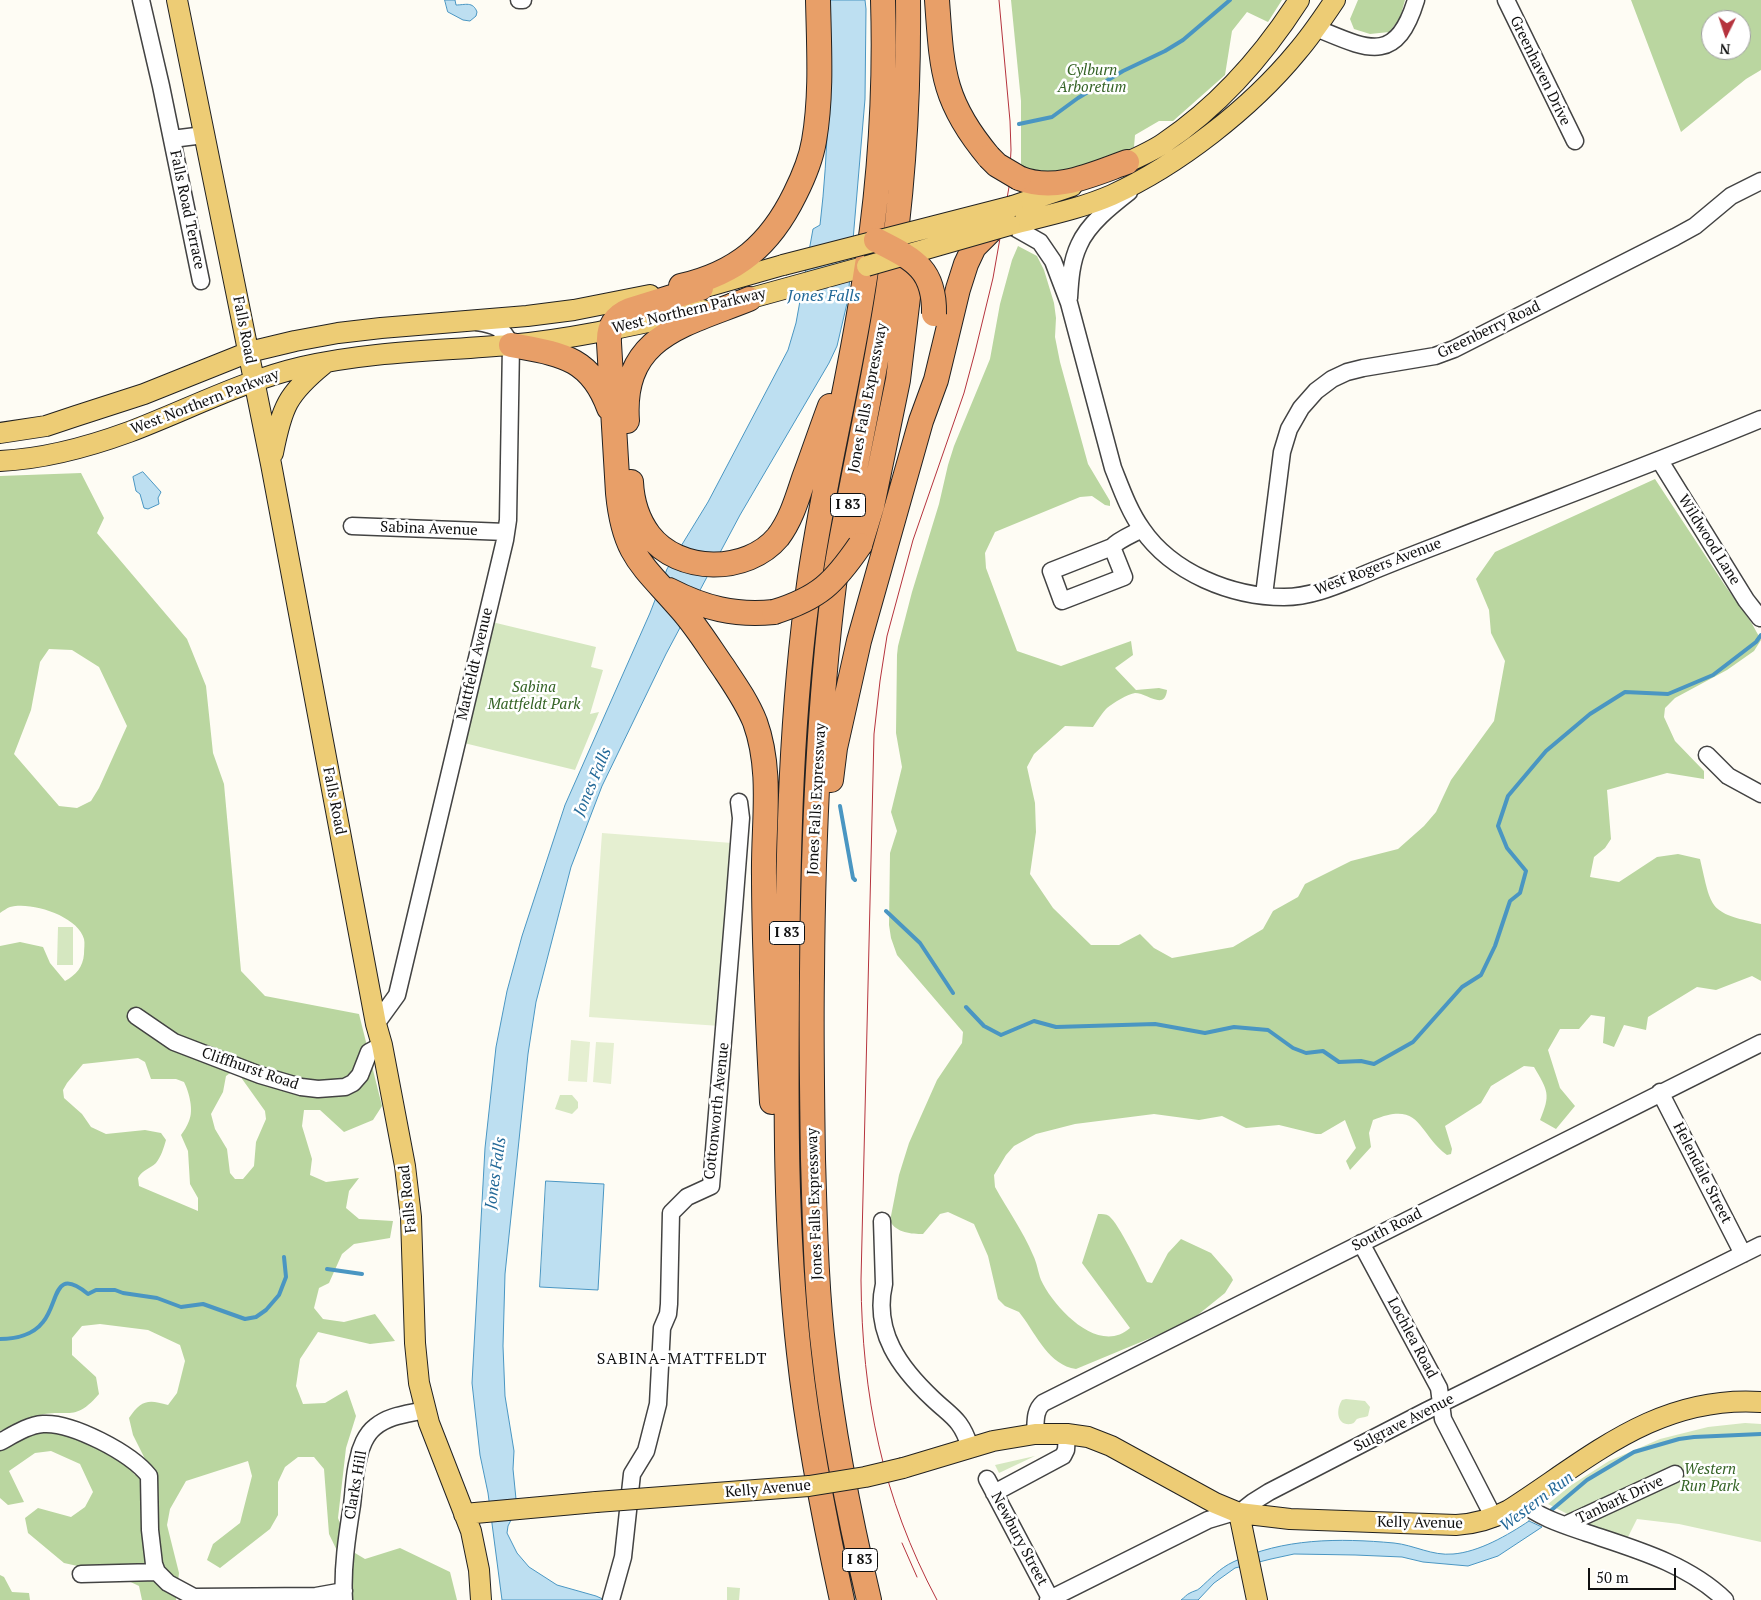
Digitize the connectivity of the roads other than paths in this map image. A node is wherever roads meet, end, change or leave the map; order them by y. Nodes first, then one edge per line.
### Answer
1 (141, 0) edge
2 (176, 0) edge
3 (818, 0) edge
4 (883, 0) edge
5 (908, 0) edge
6 (937, 0) edge
7 (1299, 0) edge
8 (1335, 0) edge
9 (1416, 0) edge
10 (1506, 0) edge
11 (1316, 28) junction
12 (908, 30) junction
13 (204, 135) junction
14 (172, 139) junction
15 (1575, 141) dead end
16 (1127, 162) junction
17 (1152, 174) junction
18 (1761, 181) edge
19 (1004, 221) junction
20 (876, 240) junction
21 (906, 255) junction
22 (201, 282) dead end
23 (701, 288) junction
24 (638, 297) junction
25 (749, 299) junction
26 (1069, 303) junction
27 (942, 316) junction
28 (468, 320) junction
29 (610, 329) junction
30 (854, 344) junction
31 (511, 345) junction
32 (249, 352) junction
33 (329, 361) junction
34 (255, 381) junction
35 (614, 419) junction
36 (1761, 419) edge
37 (0, 432) edge
38 (0, 461) edge
39 (1660, 461) junction
40 (271, 464) junction
41 (352, 526) dead end
42 (1142, 529) junction
43 (506, 532) junction
44 (1112, 547) dead end
45 (652, 578) junction
46 (1264, 595) junction
47 (1760, 618) edge
48 (1707, 755) dead end
49 (1761, 794) edge
50 (739, 802) dead end
51 (811, 1013) junction
52 (136, 1016) dead end
53 (376, 1024) junction
54 (1761, 1043) edge
55 (382, 1045) junction
56 (1660, 1092) junction
57 (882, 1221) dead end
58 (1361, 1242) junction
59 (1761, 1245) edge
60 (1743, 1254) junction
61 (804, 1396) junction
62 (1761, 1402) edge
63 (1441, 1404) junction
64 (425, 1410) junction
65 (1035, 1434) junction
66 (1066, 1434) junction
67 (0, 1442) edge
68 (970, 1447) junction
69 (1675, 1474) dead end
70 (1528, 1507) junction
71 (1240, 1513) junction
72 (464, 1514) junction
73 (1494, 1518) junction
74 (1560, 1523) junction
75 (157, 1572) junction
76 (81, 1574) dead end
77 (613, 1593) edge
78 (344, 1596) edge
79 (481, 1600) edge
80 (842, 1600) edge
81 (869, 1600) edge
82 (1050, 1600) edge
83 (1256, 1600) edge
84 (1725, 1600) edge

1 - 14 street, Falls Road Terrace
2 - 13 main road, Falls Road
3 - 24 highway
4 - 30 highway, Jones Falls Expressway / I 83
5 - 12 highway, Jones Falls Expressway / I 83
6 - 16 highway, bridge
7 - 16 main road, West Northern Parkway
8 - 11 main road, West Northern Parkway
9 - 11 street
10 - 15 street, Greenhaven Drive
11 - 17 main road, West Northern Parkway
12 - 45 highway, bridge
12 - 51 highway, Jones Falls Expressway / I 83
13 - 14 street, Falls Road Terrace
13 - 32 main road, Falls Road
14 - 22 street, Falls Road Terrace
16 - 19 main road, West Northern Parkway
17 - 19 main road, West Northern Parkway
17 - 26 street, West Rogers Avenue
18 - 46 street, Greenberry Road
19 - 20 main road, West Northern Parkway, bridge
19 - 21 main road, West Northern Parkway, bridge
19 - 26 street, West Rogers Avenue
19 - 27 highway
20 - 21 highway, bridge
20 - 23 main road, West Northern Parkway, bridge
21 - 25 main road, West Northern Parkway, bridge
21 - 27 highway, bridge
23 - 24 main road, West Northern Parkway
23 - 29 highway
24 - 28 main road, West Northern Parkway
25 - 29 main road, West Northern Parkway
25 - 30 highway
26 - 42 street, West Rogers Avenue
27 - 51 highway
28 - 31 street
28 - 32 main road, West Northern Parkway
29 - 31 main road, West Northern Parkway
29 - 35 highway
30 - 61 highway, Jones Falls Expressway / I 83
31 - 33 main road, West Northern Parkway
31 - 35 highway
31 - 43 street, Mattfeldt Avenue
32 - 34 main road, Falls Road
32 - 37 main road, West Northern Parkway
33 - 34 main road, West Northern Parkway
33 - 40 main road
34 - 38 main road, West Northern Parkway
34 - 40 main road, Falls Road
35 - 45 highway
36 - 39 street, West Rogers Avenue
39 - 46 street, West Rogers Avenue
39 - 47 street, Wildwood Lane
40 - 53 main road, Falls Road
41 - 43 street, Sabina Avenue
42 - 44 street
42 - 46 street, West Rogers Avenue
43 - 53 street, Mattfeldt Avenue
45 - 61 highway
48 - 49 street
50 - 77 street, Cottonworth Avenue
51 - 81 highway, Jones Falls Expressway / I 83
52 - 55 street, Cliffhurst Road
53 - 55 main road, Falls Road
54 - 56 street, South Road
55 - 64 main road, Falls Road
56 - 58 street, South Road
56 - 60 street, Helendale Street
57 - 68 street
58 - 63 street, Lochlea Road
58 - 65 street, South Road
59 - 60 street, Sulgrave Avenue
60 - 63 street, Sulgrave Avenue
61 - 80 highway, Jones Falls Expressway / I 83
62 - 70 main road, Kelly Avenue
63 - 71 street, Sulgrave Avenue
63 - 73 street, Lochlea Road
64 - 72 main road, Falls Road
64 - 78 street, Clarks Hill
65 - 66 main road, Kelly Avenue
65 - 68 main road, Kelly Avenue
66 - 71 main road, Kelly Avenue
66 - 82 street, Newbury Street
67 - 75 street
68 - 72 main road, Kelly Avenue, bridge
69 - 74 street, Tanbark Drive
70 - 73 main road, Kelly Avenue
70 - 74 street
71 - 73 main road, Kelly Avenue
71 - 82 street, Sulgrave Avenue
71 - 83 main road
72 - 79 main road, Falls Road
74 - 84 street
75 - 76 street
75 - 78 street

